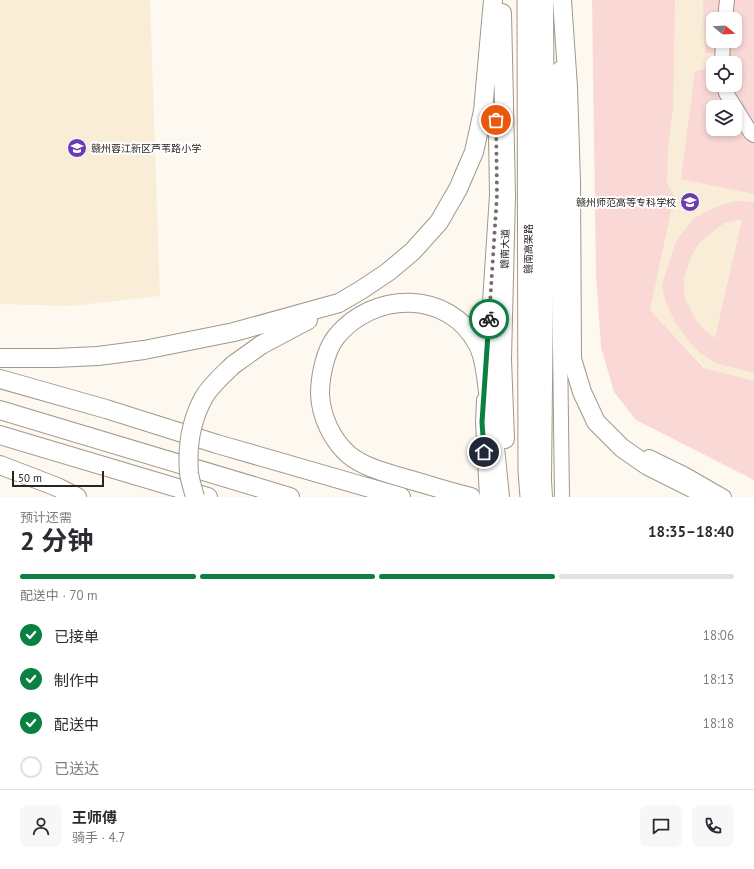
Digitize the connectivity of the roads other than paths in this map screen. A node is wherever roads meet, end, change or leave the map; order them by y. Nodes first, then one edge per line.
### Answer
1 (493, 0) edge
2 (501, 0) edge
3 (514, 0) edge
4 (528, 0) edge
5 (544, 0) edge
6 (561, 0) edge
7 (569, 0) edge
8 (726, 0) edge
9 (725, 12) edge
10 (742, 118) edge
11 (754, 135) edge
12 (339, 303) junction
13 (0, 358) edge
14 (551, 365) junction
15 (485, 368) junction
16 (0, 379) edge
17 (0, 410) edge
18 (0, 435) edge
19 (0, 465) edge
20 (77, 497) edge
21 (195, 497) edge
22 (208, 497) edge
23 (290, 497) edge
24 (401, 497) edge
25 (471, 497) edge
26 (487, 497) edge
27 (500, 497) edge
28 (506, 497) edge
29 (517, 497) edge
30 (531, 497) edge
31 (543, 497) edge
32 (562, 497) edge
33 (710, 497) edge
34 (724, 497) edge

1 - 12 main road
1 - 15 street
2 - 28 main road, 赣南大道
3 - 29 highway, 赣南高架路
4 - 30 highway, 赣南高架路
5 - 14 main road
6 - 14 street
6 - 33 main road
7 - 34 street
8 - 9 street
10 - 11 street
12 - 13 main road
12 - 21 main road, bridge
14 - 31 main road
14 - 32 street
15 - 25 main road
15 - 26 street
15 - 27 main road
16 - 24 main road
17 - 23 main road
18 - 22 main road
19 - 20 main road

